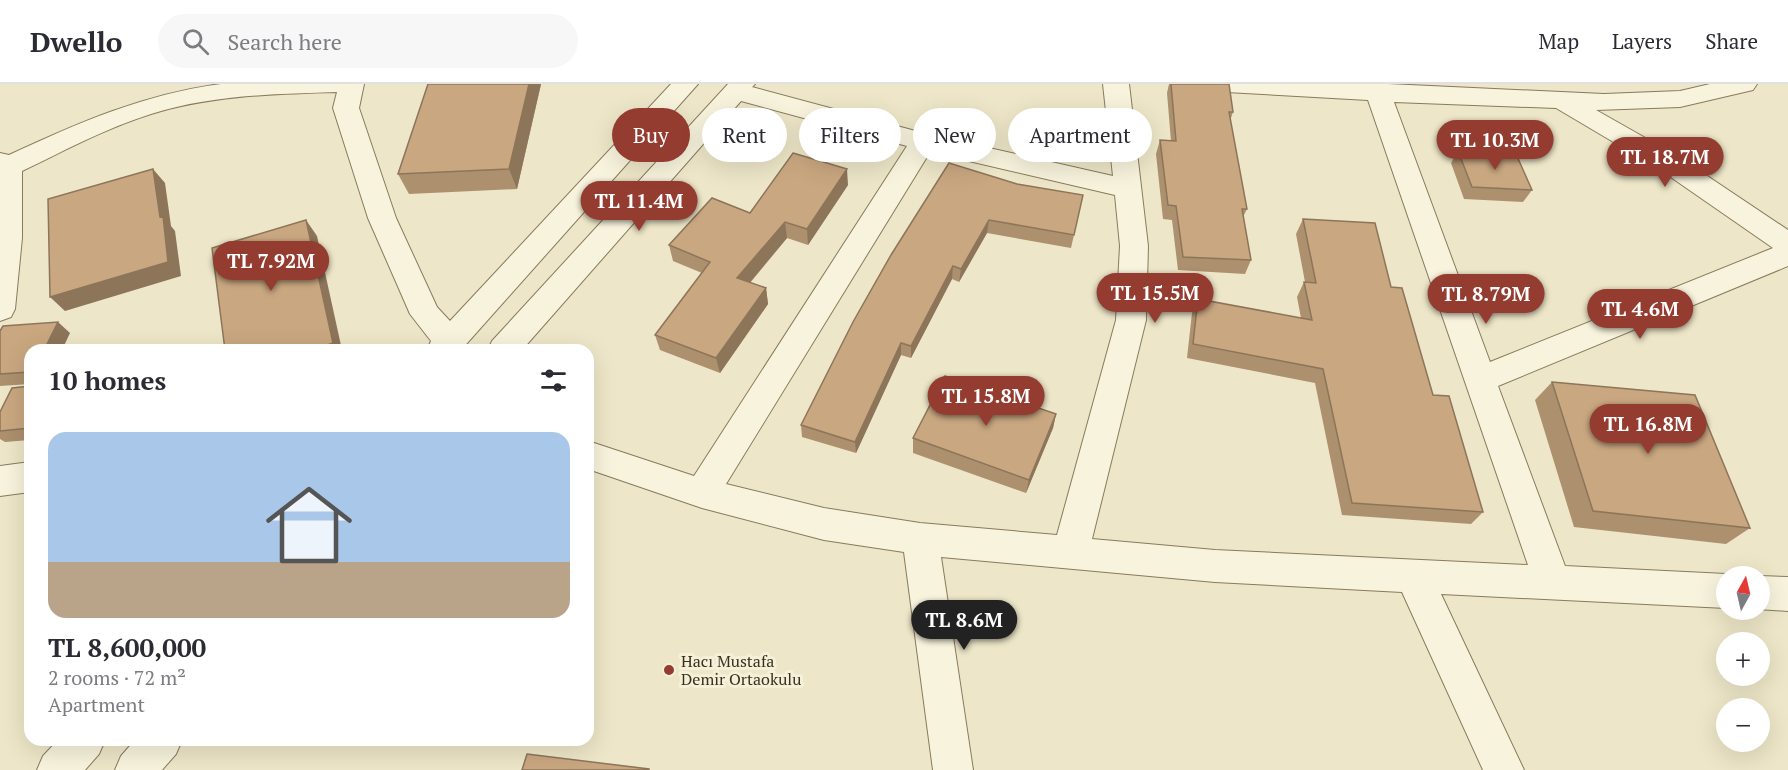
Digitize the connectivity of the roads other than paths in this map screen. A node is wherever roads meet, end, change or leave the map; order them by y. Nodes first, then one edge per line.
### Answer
1 (346, 84) edge
2 (351, 84) edge
3 (685, 84) edge
4 (1116, 84) edge
5 (1226, 84) edge
6 (1744, 84) edge
7 (739, 87) edge
8 (1377, 89) edge
9 (1641, 92) edge
10 (1561, 101) junction
11 (913, 139) edge
12 (913, 158) edge
13 (996, 159) edge
14 (2, 166) edge
15 (1128, 189) junction
16 (1788, 244) edge
17 (1788, 254) edge
18 (0, 309) edge
19 (445, 344) edge
20 (447, 344) edge
21 (508, 344) edge
22 (1480, 380) junction
23 (594, 457) edge
24 (24, 478) edge
25 (0, 481) edge
26 (702, 493) junction
27 (920, 539) junction
28 (1070, 554) junction
29 (1413, 575) junction
30 (1552, 582) junction
31 (1716, 590) edge
32 (1770, 593) edge
33 (1788, 594) edge
34 (79, 746) edge
35 (157, 746) edge
36 (57, 770) edge
37 (135, 770) edge
38 (953, 770) edge
39 (1504, 770) edge

1 - 14 street
2 - 19 street
3 - 20 street
4 - 15 street
5 - 8 street
6 - 9 street
7 - 11 street
7 - 21 street
8 - 10 street
8 - 22 street
9 - 10 street
10 - 16 street
12 - 26 street
13 - 15 street
14 - 18 street
15 - 28 street
17 - 22 street
22 - 30 street
23 - 26 street
24 - 25 street
26 - 27 street
27 - 28 street
27 - 38 street
28 - 29 street
29 - 30 street
29 - 39 street
30 - 31 street
32 - 33 street
34 - 36 street
35 - 37 street

